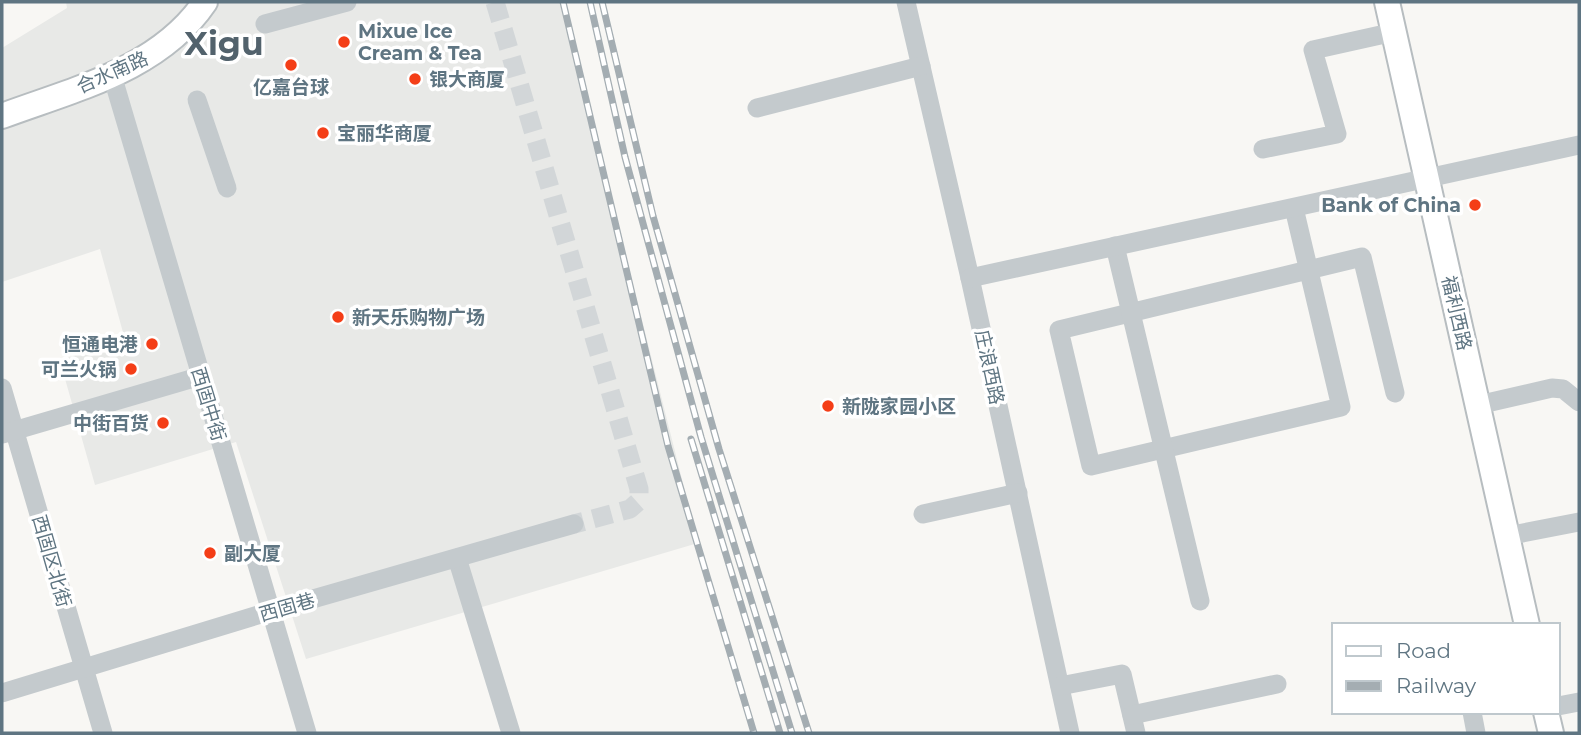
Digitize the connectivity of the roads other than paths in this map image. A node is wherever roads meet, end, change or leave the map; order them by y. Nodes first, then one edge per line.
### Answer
1 (347, 2) edge
2 (906, 2) edge
3 (1387, 2) edge
4 (199, 16) edge
5 (265, 24) dead end
6 (1394, 32) junction
7 (921, 66) junction
8 (112, 75) junction
9 (197, 100) dead end
10 (757, 108) dead end
11 (2, 116) edge
12 (1579, 145) edge
13 (1263, 149) dead end
14 (1427, 179) junction
15 (227, 188) dead end
16 (1294, 208) junction
17 (1115, 246) junction
18 (1309, 270) junction
19 (970, 278) junction
20 (1131, 313) junction
21 (201, 376) junction
22 (2, 388) edge
23 (1395, 393) dead end
24 (1579, 402) edge
25 (1478, 405) junction
26 (8, 433) edge
27 (1163, 449) junction
28 (1017, 493) junction
29 (923, 514) dead end
30 (1579, 522) edge
31 (574, 524) tunnel mouth
32 (1507, 536) junction
33 (457, 558) junction
34 (1200, 601) dead end
35 (271, 611) junction
36 (1527, 623) edge
37 (83, 668) junction
38 (1277, 684) dead end
39 (1060, 686) junction
40 (2, 693) edge
41 (1579, 702) edge
42 (1560, 706) edge
43 (1472, 714) edge
44 (1546, 714) edge
45 (1134, 724) edge
46 (103, 733) edge
47 (307, 733) edge
48 (511, 733) edge
49 (1070, 733) edge
50 (1476, 733) edge
51 (1551, 733) edge

1 - 5 street
2 - 7 street, 庄浪西路
3 - 6 main road, 福利西路
4 - 8 main road, 合水南路
6 - 13 street
6 - 14 main road, 福利西路
7 - 10 street
7 - 19 street, 庄浪西路
8 - 11 main road, 合水南路
8 - 21 street, 西固中街
9 - 15 street
12 - 14 street
14 - 16 street
14 - 25 main road, 福利西路
16 - 17 street
16 - 18 street
17 - 19 street
17 - 20 street
18 - 20 street
18 - 23 street
18 - 27 street
19 - 28 street, 庄浪西路
20 - 27 street
20 - 27 street
21 - 26 street
21 - 35 street, 西固中街
22 - 26 street, 西固区北街
24 - 25 street
25 - 32 main road, 福利西路
26 - 37 street, 西固区北街
27 - 34 street
28 - 29 street
28 - 39 street, 庄浪西路
30 - 32 street
31 - 33 street, 西固巷
32 - 36 main road, 福利西路
33 - 35 street, 西固巷
33 - 48 street
35 - 37 street, 西固巷
35 - 47 street, 西固中街
37 - 40 street, 西固巷
37 - 46 street, 西固区北街
38 - 45 street
39 - 45 street
39 - 49 street, 庄浪西路
41 - 42 street
43 - 50 street
44 - 51 main road

